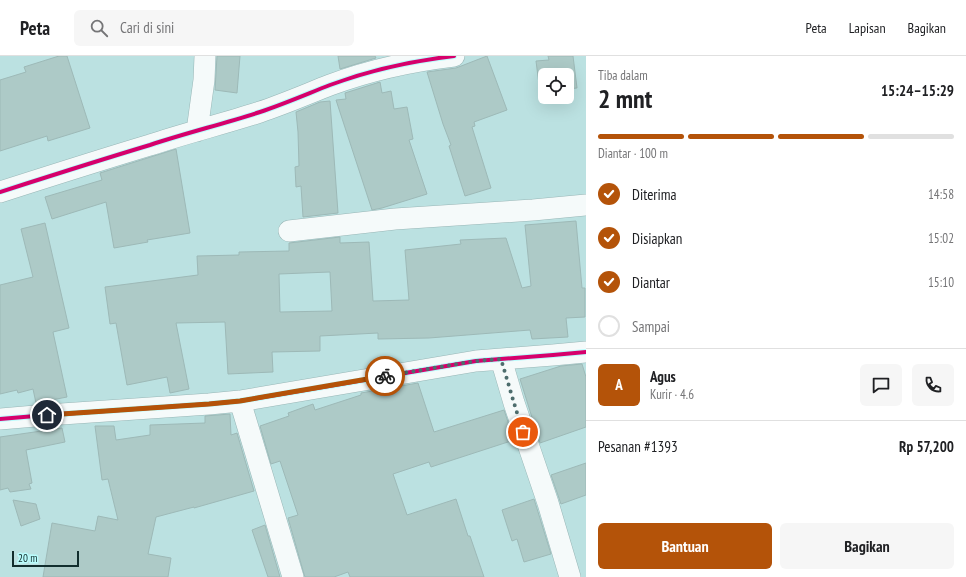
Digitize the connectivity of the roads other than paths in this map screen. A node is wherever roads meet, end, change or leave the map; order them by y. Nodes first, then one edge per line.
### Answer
1 (205, 56) edge
2 (454, 56) edge
3 (197, 131) junction
4 (0, 192) edge
5 (586, 205) edge
6 (289, 231) dead end
7 (586, 352) edge
8 (501, 359) junction
9 (240, 401) junction
10 (0, 419) edge
11 (293, 577) edge
12 (570, 577) edge

1 - 3 street
2 - 3 street
3 - 4 street
5 - 6 street
7 - 8 street
8 - 9 street
8 - 12 street
9 - 10 street
9 - 11 street

